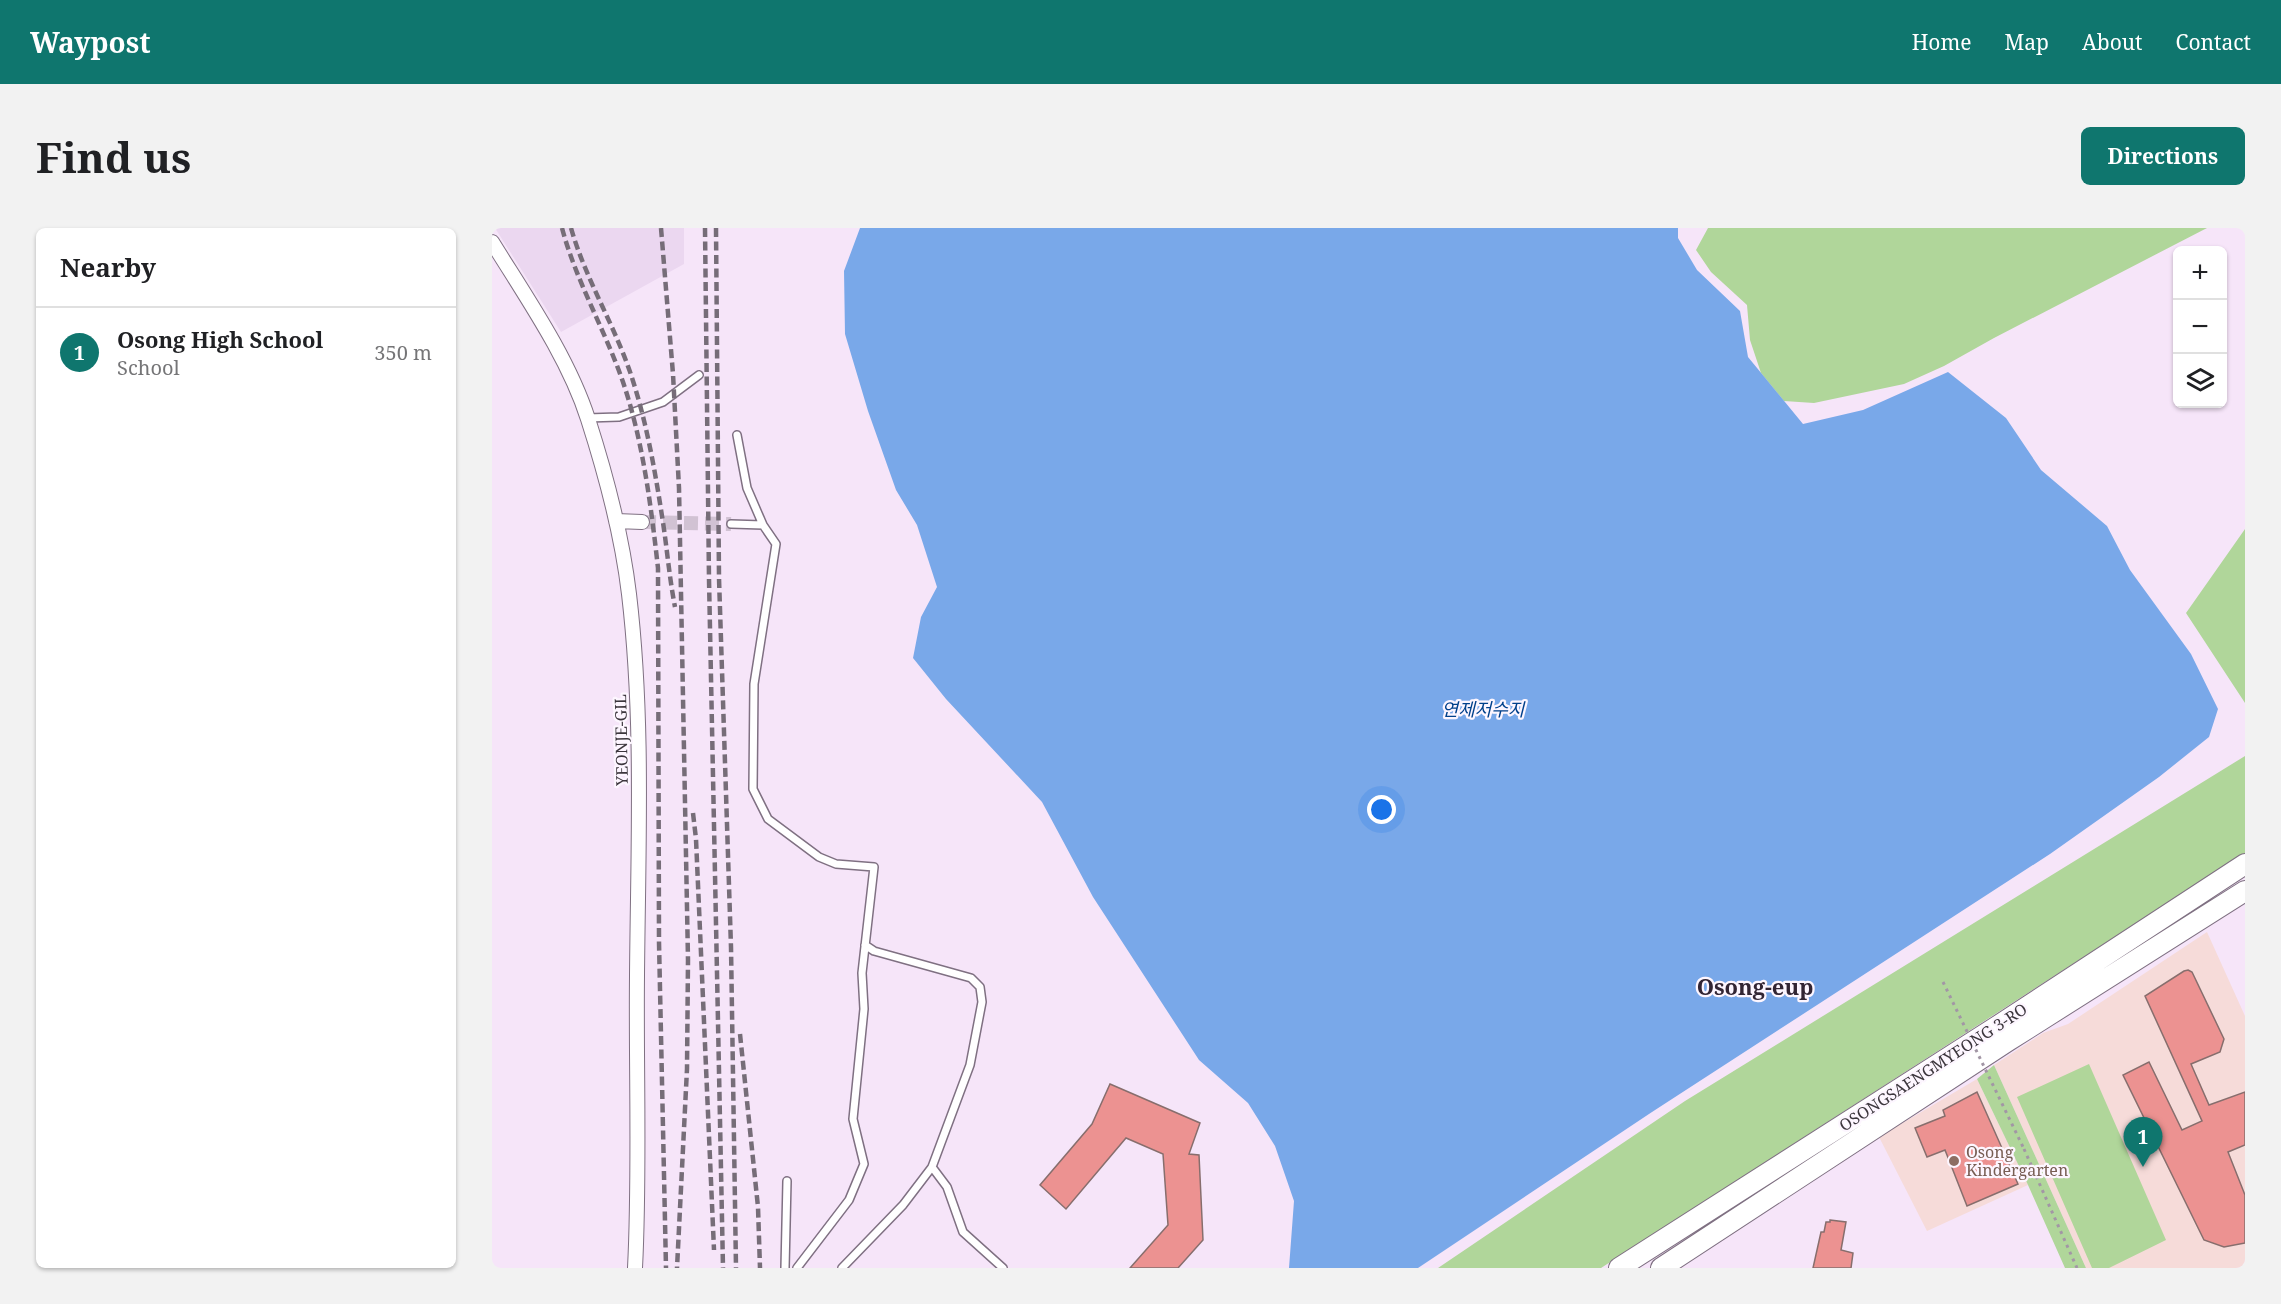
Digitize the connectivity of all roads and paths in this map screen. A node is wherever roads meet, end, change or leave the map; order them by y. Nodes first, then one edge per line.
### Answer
1 (492, 242) edge
2 (699, 375) dead end
3 (587, 417) junction
4 (737, 435) dead end
5 (616, 521) junction
6 (642, 522) tunnel mouth
7 (731, 524) tunnel mouth
8 (763, 525) junction
9 (2245, 864) edge
10 (2245, 891) edge
11 (865, 945) junction
12 (1943, 982) dead end
13 (932, 1167) junction
14 (787, 1181) dead end
15 (635, 1268) edge
16 (785, 1268) edge
17 (797, 1268) edge
18 (842, 1268) edge
19 (1003, 1268) edge
20 (1619, 1268) edge
21 (1661, 1268) edge
22 (2077, 1268) edge

1 - 3 street, YEONJE-GIL
2 - 3 lane
3 - 5 street, YEONJE-GIL
4 - 8 lane
5 - 6 street
5 - 15 street, YEONJE-GIL
7 - 8 lane
8 - 11 lane
9 - 20 street, OSONGSAENGMYEONG 3-RO
10 - 21 street, OSONGSAENGMYEONG 3-RO
11 - 13 lane
11 - 17 lane
12 - 22 path, bridge
13 - 18 lane
13 - 19 lane
14 - 16 lane

